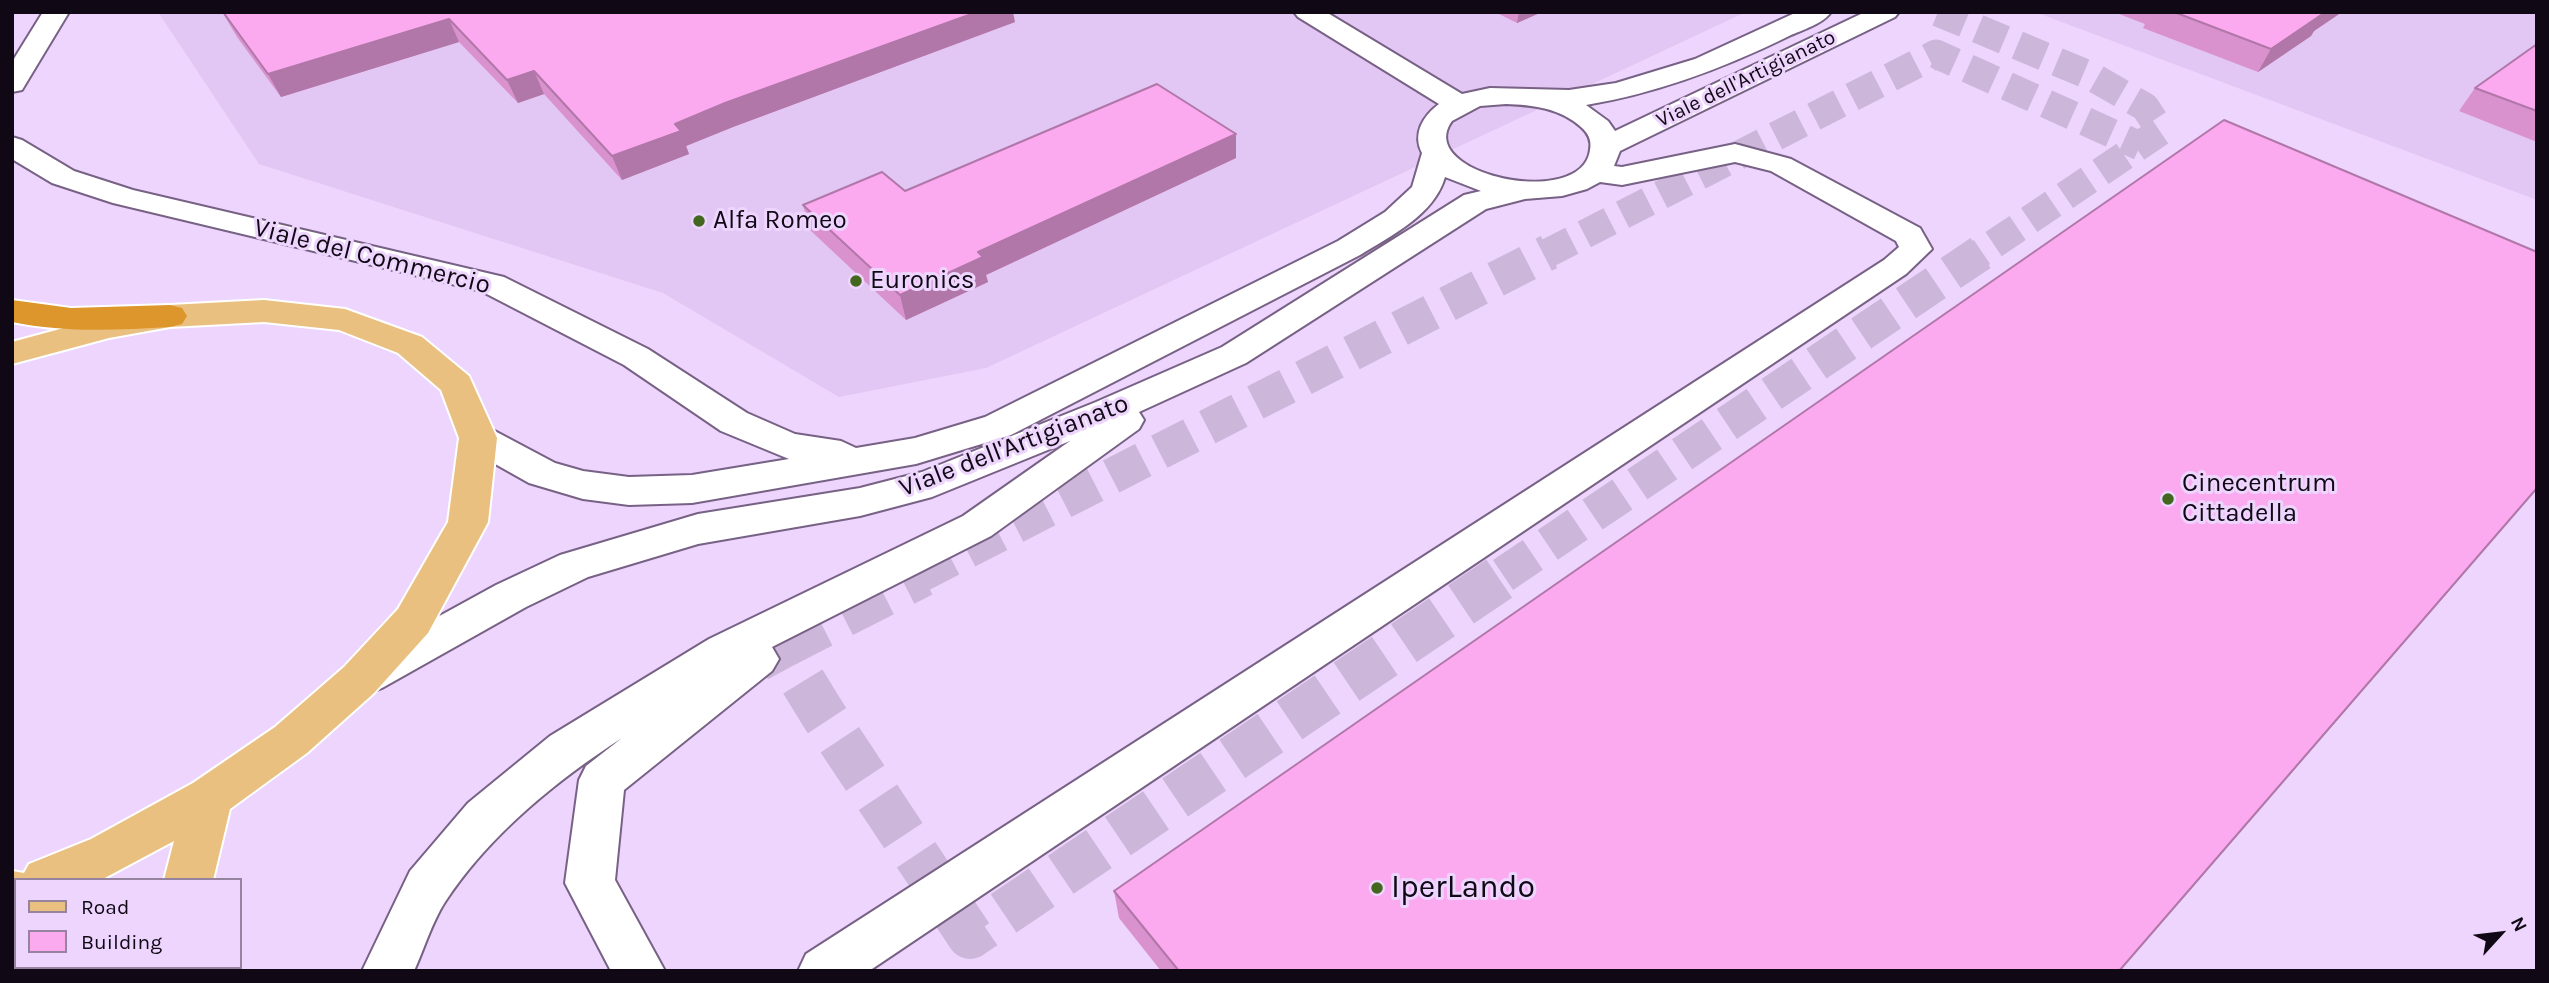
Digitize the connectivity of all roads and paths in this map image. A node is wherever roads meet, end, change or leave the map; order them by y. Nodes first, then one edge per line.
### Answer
1 (56, 12) edge
2 (1307, 12) edge
3 (1818, 12) edge
4 (1886, 12) edge
5 (12, 84) edge
6 (1551, 101) junction
7 (1459, 104) junction
8 (12, 146) edge
9 (1437, 153) junction
10 (1601, 159) junction
11 (1525, 190) junction
12 (12, 311) edge
13 (170, 316) junction
14 (12, 353) edge
15 (1209, 366) junction
16 (478, 438) junction
17 (874, 459) junction
18 (757, 659) tunnel mouth
19 (359, 680) junction
20 (210, 797) junction
21 (51, 878) edge
22 (189, 878) edge
23 (388, 971) edge
24 (639, 971) edge
25 (824, 971) edge

1 - 5 street
2 - 7 street
3 - 6 street, Viale dell'Artigianato
4 - 10 street, Viale dell'Artigianato
6 - 7 street, Viale dell'Artigianato
6 - 10 street, Viale dell'Artigianato
7 - 9 street, Viale dell'Artigianato
8 - 17 street, Viale del Commercio
9 - 11 street, Viale dell'Artigianato
9 - 17 street, Viale dell'Artigianato
10 - 11 street, Viale dell'Artigianato
10 - 25 street
11 - 15 street, Viale dell'Artigianato
12 - 13 highway
13 - 14 main road
13 - 16 main road
15 - 19 street, Viale dell'Artigianato
15 - 23 street
16 - 17 street, Viale dell'Artigianato
16 - 19 main road
18 - 24 street
19 - 20 main road
20 - 21 main road
20 - 22 main road

